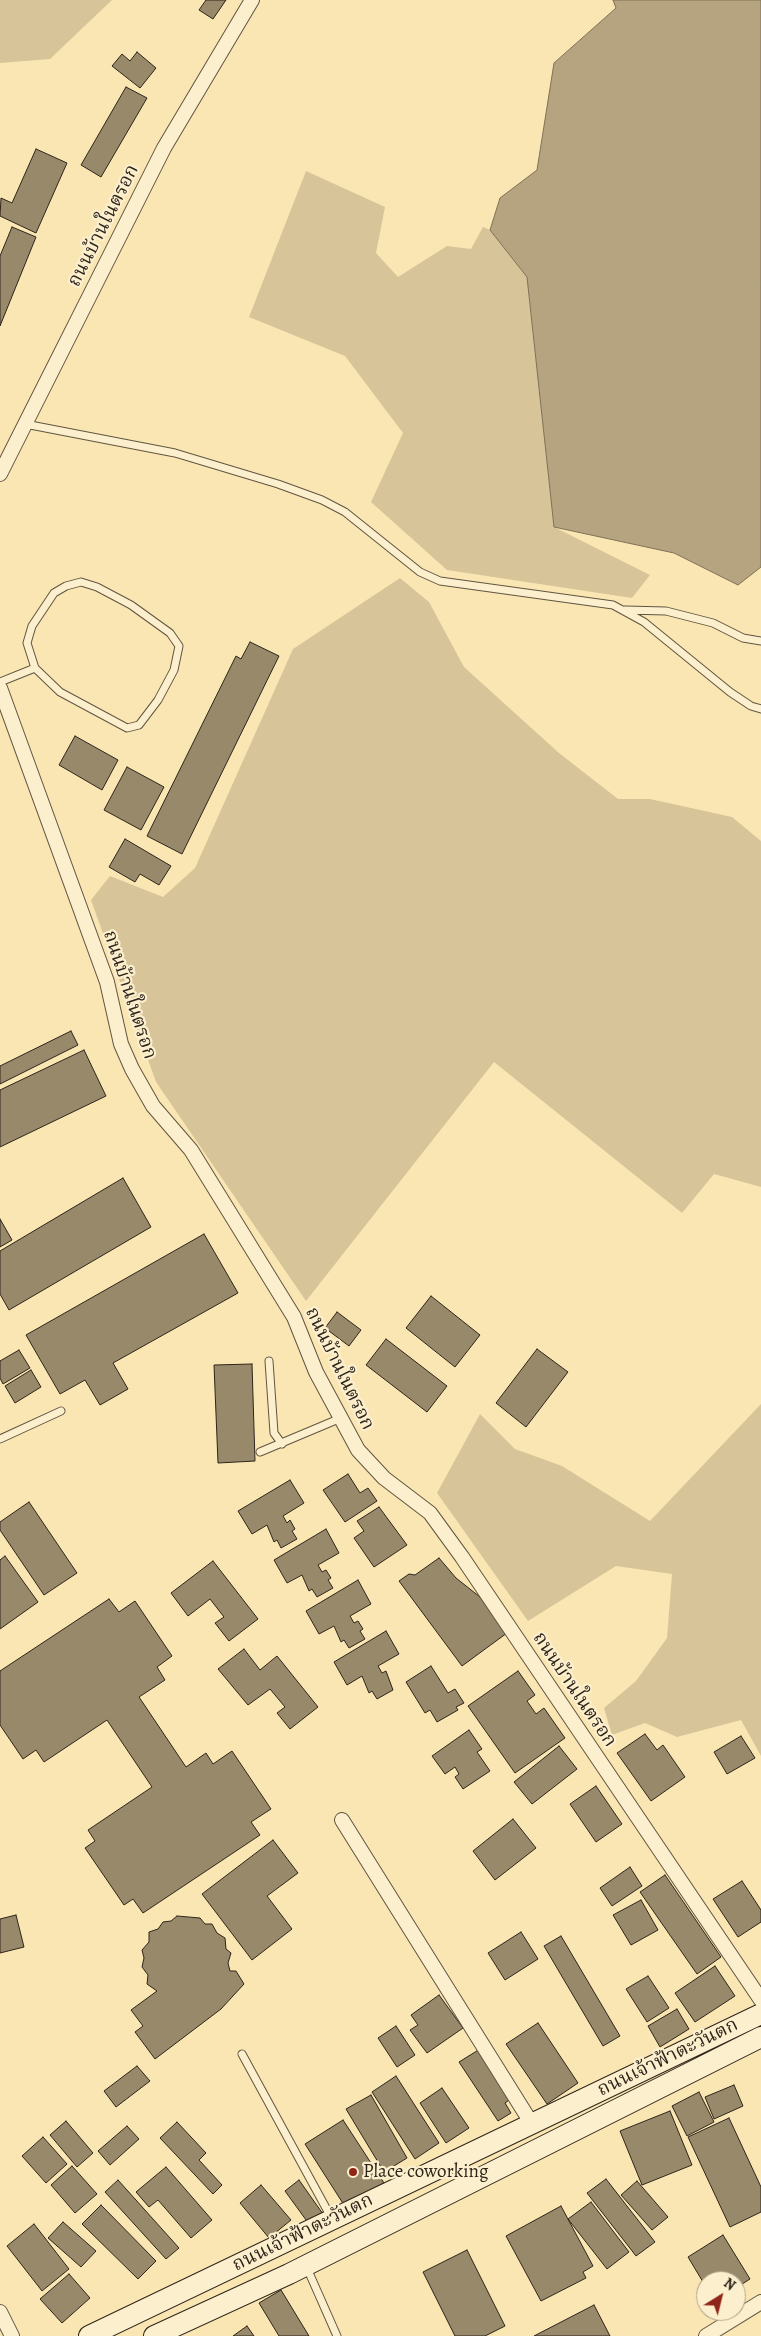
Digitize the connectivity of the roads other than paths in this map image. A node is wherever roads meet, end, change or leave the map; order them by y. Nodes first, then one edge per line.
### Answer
1 (252, 0) edge
2 (25, 424) junction
3 (0, 474) edge
4 (624, 610) junction
5 (761, 641) edge
6 (35, 668) junction
7 (0, 682) edge
8 (0, 688) edge
9 (761, 710) edge
10 (270, 1360) dead end
11 (61, 1411) dead end
12 (341, 1418) junction
13 (0, 1440) edge
14 (282, 1444) junction
15 (260, 1452) dead end
16 (342, 1820) dead end
17 (761, 2000) edge
18 (761, 2014) edge
19 (761, 2037) edge
20 (242, 2054) dead end
21 (532, 2124) junction
22 (332, 2219) junction
23 (306, 2265) junction
24 (761, 2302) edge
25 (0, 2312) edge
26 (160, 2335) edge
27 (12, 2336) edge
28 (89, 2336) edge
29 (337, 2336) edge
30 (706, 2336) edge

1 - 2 street, ถนนบ้านในตรอก
2 - 3 street, ถนนบ้านในตรอก
2 - 4 lane
4 - 5 lane
4 - 9 lane
6 - 6 lane
6 - 7 lane
8 - 12 street, ถนนบ้านในตรอก
10 - 14 lane
11 - 13 lane
12 - 14 lane
12 - 17 street, ถนนบ้านในตรอก
14 - 15 lane
16 - 21 street
18 - 21 main road, ถนนเจ้าฟ้าตะวันตก
19 - 23 main road, ถนนเจ้าฟ้าตะวันตก
20 - 22 lane
21 - 22 main road, ถนนเจ้าฟ้าตะวันตก
22 - 28 main road, ถนนเจ้าฟ้าตะวันตก
23 - 26 main road, ถนนเจ้าฟ้าตะวันตก
23 - 29 lane
24 - 30 street
25 - 27 street

